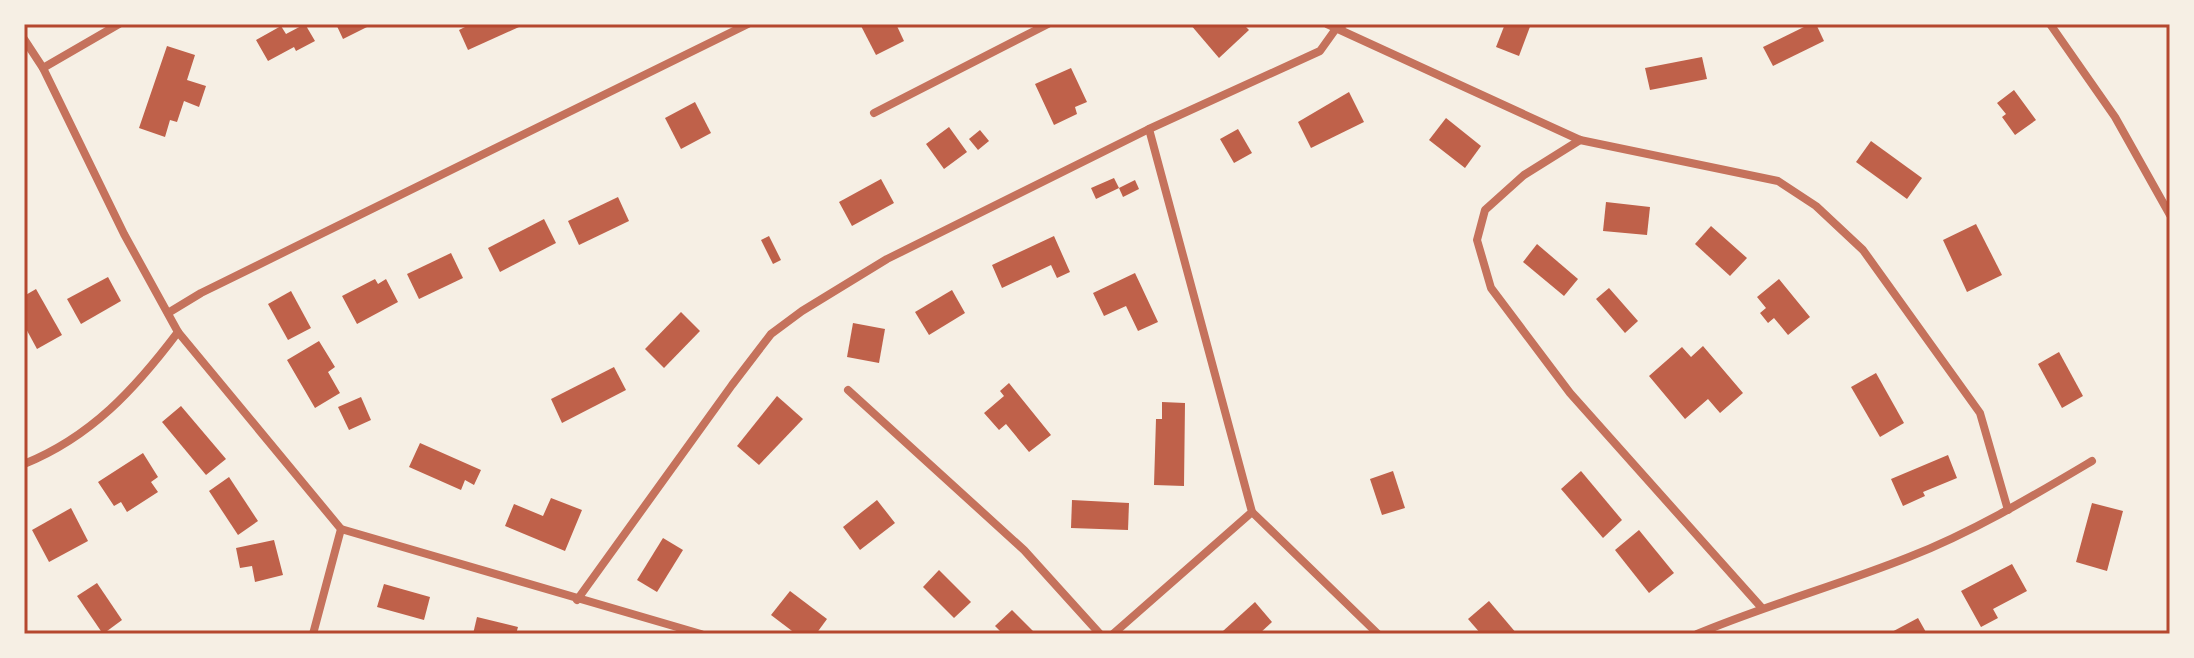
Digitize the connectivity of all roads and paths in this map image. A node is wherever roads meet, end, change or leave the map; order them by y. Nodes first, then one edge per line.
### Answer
1 (119, 24) edge
2 (748, 24) edge
3 (1048, 24) edge
4 (1344, 24) edge
5 (2050, 24) edge
6 (1331, 27) edge
7 (24, 39) edge
8 (43, 68) junction
9 (874, 113) dead end
10 (1149, 129) junction
11 (1580, 140) junction
12 (2170, 215) edge
13 (168, 313) junction
14 (178, 332) junction
15 (848, 390) dead end
16 (2092, 461) dead end
17 (24, 464) edge
18 (2008, 510) junction
19 (1252, 512) junction
20 (341, 529) junction
21 (577, 600) junction
22 (1761, 607) junction
23 (682, 632) edge
24 (313, 634) edge
25 (701, 634) edge
26 (1100, 634) edge
27 (1113, 634) edge
28 (1378, 634) edge
29 (1697, 634) edge

1 - 8 street
2 - 13 street
3 - 9 street
4 - 6 street
5 - 12 street
6 - 10 street
6 - 11 street
7 - 8 street
8 - 13 street
10 - 19 street
10 - 21 street
11 - 18 street
11 - 22 street
13 - 14 street
14 - 17 street
14 - 20 street
15 - 26 street
16 - 18 street
18 - 22 street
19 - 27 street
19 - 28 street
20 - 21 street
20 - 24 street
21 - 23 street
22 - 29 street
23 - 25 street

